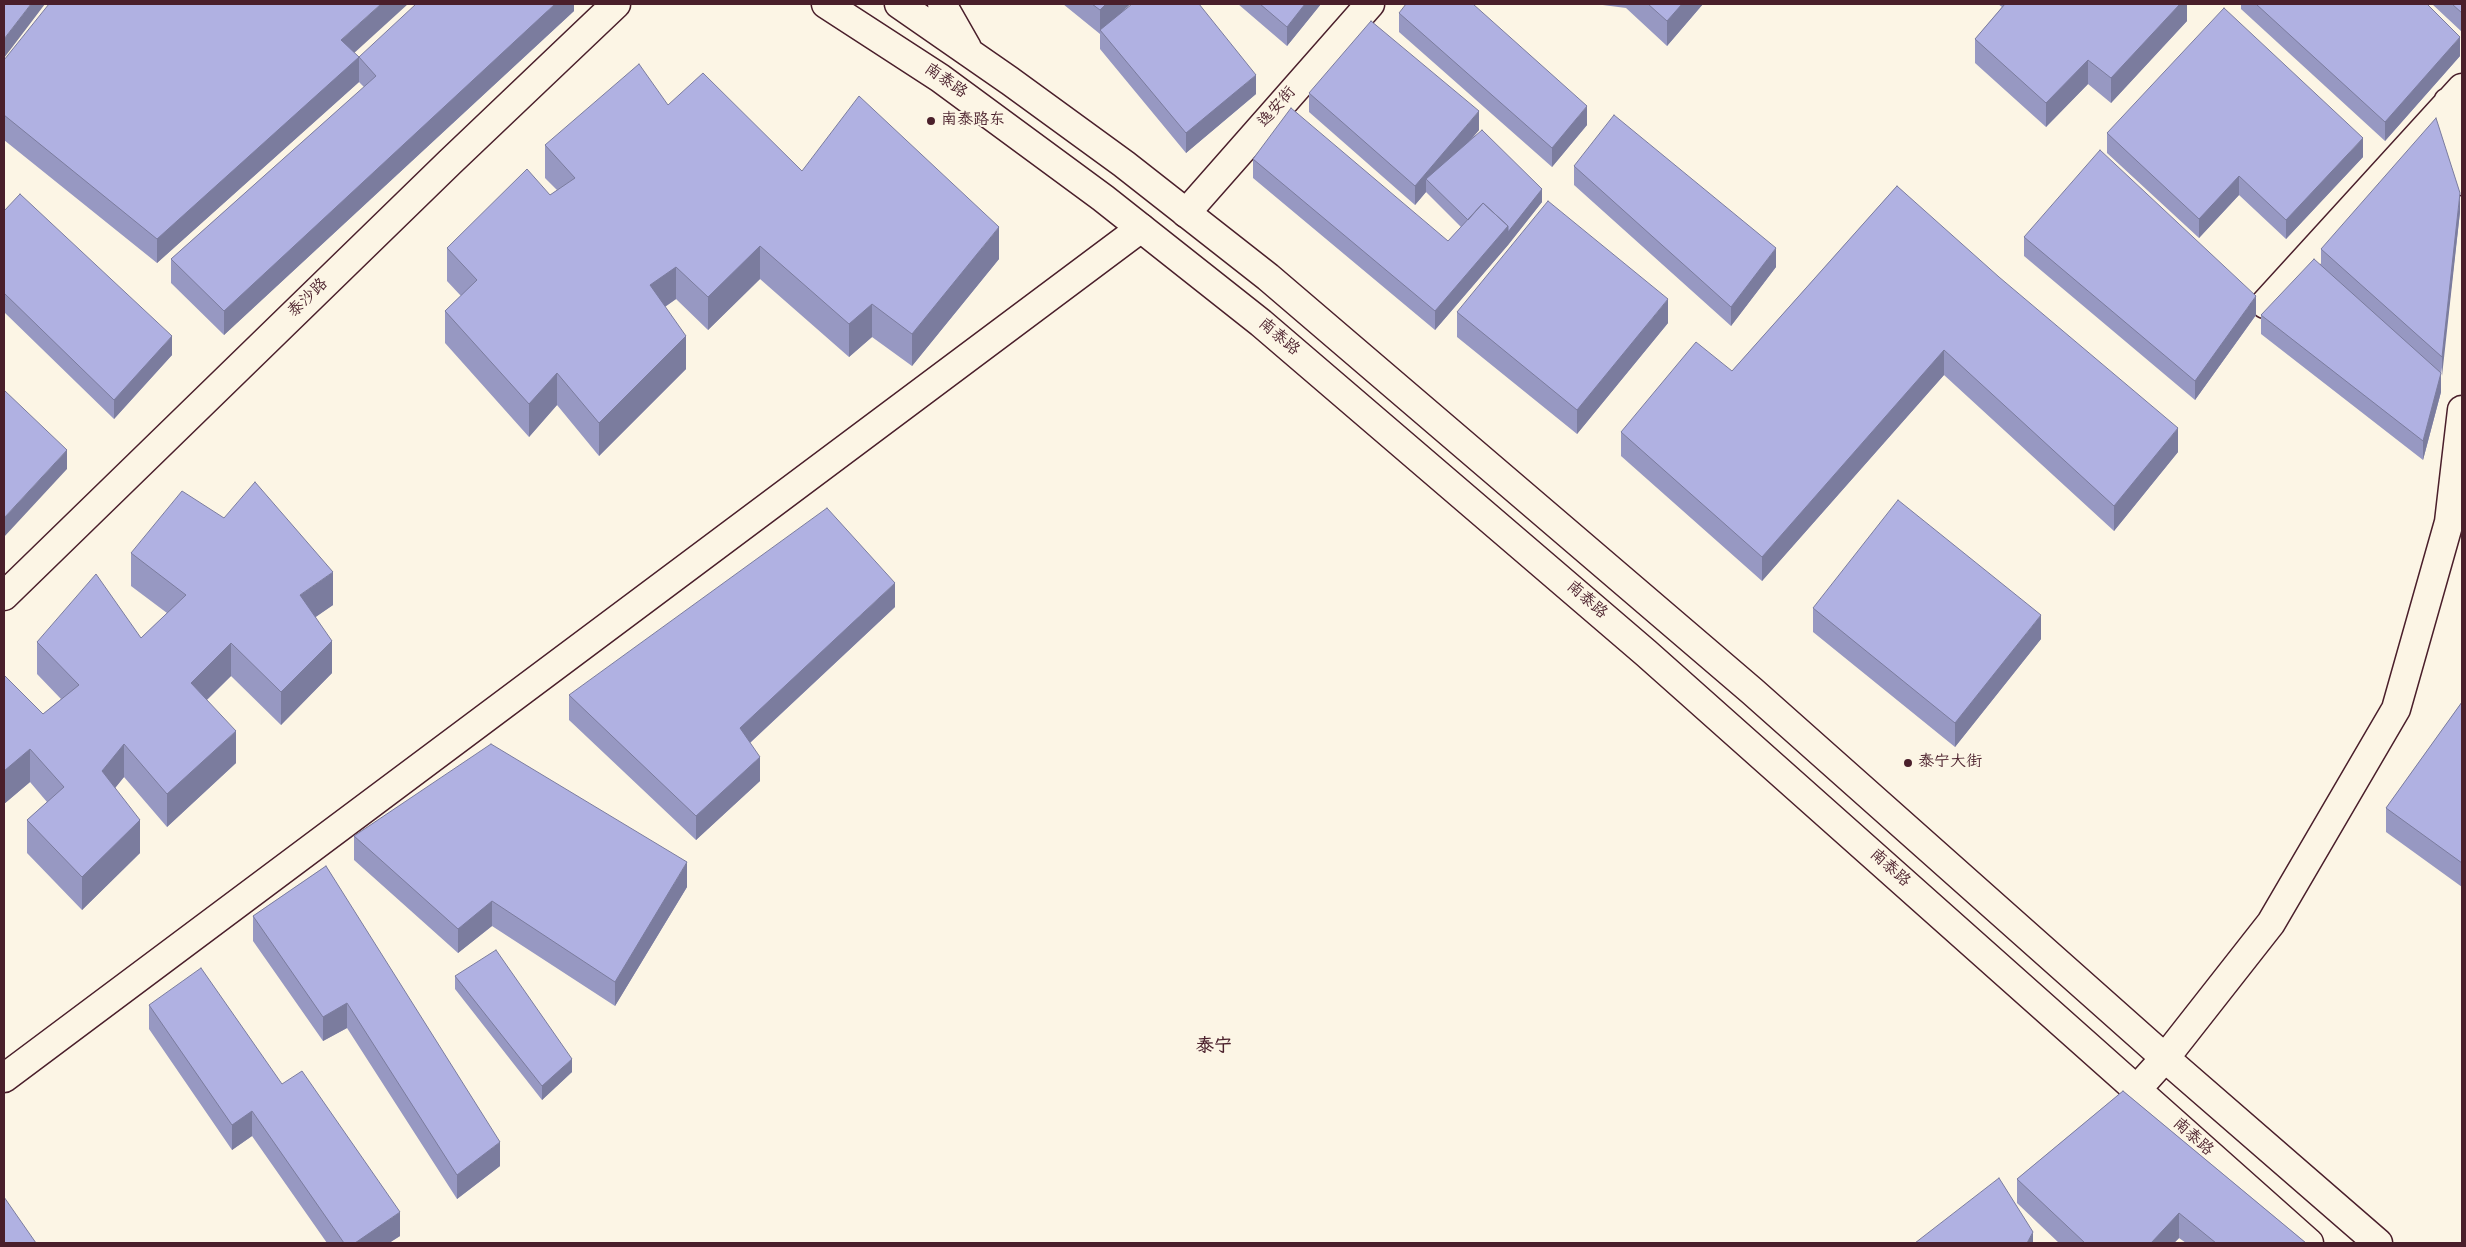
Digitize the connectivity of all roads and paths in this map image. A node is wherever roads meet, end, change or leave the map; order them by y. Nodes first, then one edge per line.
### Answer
1 (616, 4) edge
2 (826, 4) edge
3 (899, 4) edge
4 (942, 4) edge
5 (1370, 4) edge
6 (970, 53) junction
7 (2455, 95) edge
8 (2462, 181) edge
9 (1186, 213) junction
10 (1141, 228) junction
11 (2265, 304) dead end
12 (2462, 410) edge
13 (4, 596) edge
14 (2165, 1058) junction
15 (4, 1078) edge
16 (2137, 1090) junction
17 (2309, 1243) edge
18 (2378, 1243) edge

1 - 13 main road, 泰沙路
2 - 10 main road, 南泰路
3 - 6 main road
4 - 6 main road
5 - 9 main road, 逸安街
6 - 9 main road
7 - 8 main road
7 - 11 main road
9 - 14 main road
10 - 15 main road
10 - 16 main road, 南泰路
12 - 14 main road
14 - 16 main road
14 - 18 main road
16 - 17 main road, 南泰路

